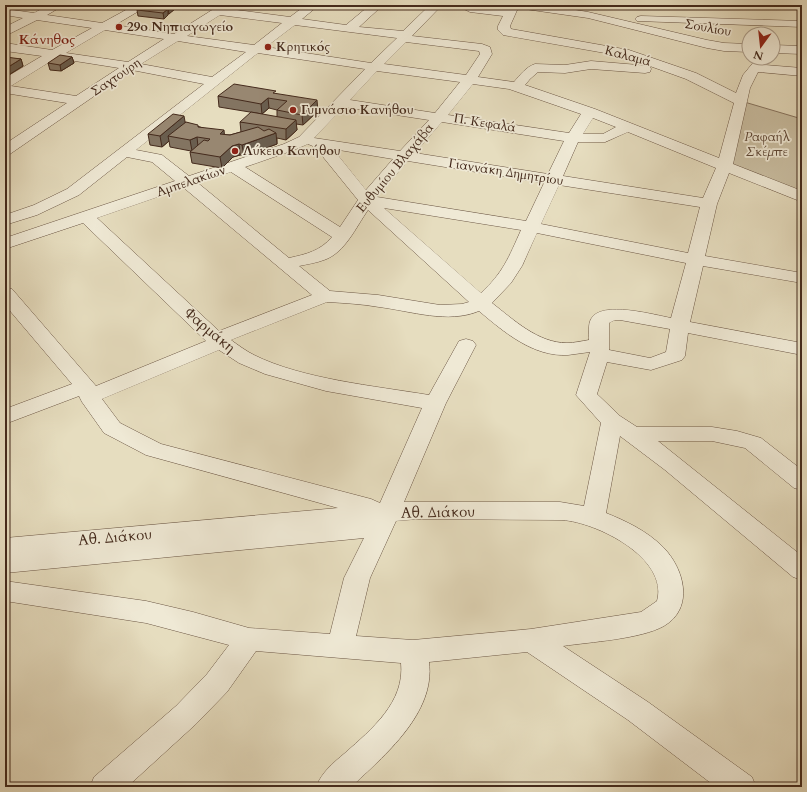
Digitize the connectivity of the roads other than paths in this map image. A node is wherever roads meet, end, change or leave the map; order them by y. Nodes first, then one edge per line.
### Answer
1 (58, 5) edge
2 (143, 5) edge
3 (313, 5) edge
4 (377, 5) edge
5 (436, 5) edge
6 (521, 5) edge
7 (224, 8) edge
8 (470, 9) dead end
9 (512, 10) edge
10 (755, 11) dead end
11 (5, 12) edge
12 (35, 17) junction
13 (363, 18) junction
14 (378, 20) dead end
15 (291, 21) junction
16 (761, 22) junction
17 (402, 23) dead end
18 (417, 24) junction
19 (802, 24) edge
20 (763, 26) edge
21 (105, 27) junction
22 (639, 27) junction
23 (349, 29) junction
24 (5, 32) edge
25 (404, 36) junction
26 (176, 38) junction
27 (5, 47) edge
28 (741, 48) edge
29 (255, 49) junction
30 (781, 49) edge
31 (802, 50) edge
32 (539, 53) junction
33 (625, 53) junction
34 (54, 54) junction
35 (130, 66) junction
36 (757, 66) edge
37 (768, 66) edge
38 (374, 67) junction
39 (780, 71) junction
40 (802, 72) edge
41 (686, 74) junction
42 (470, 79) junction
43 (216, 82) junction
44 (746, 82) junction
45 (5, 84) edge
46 (795, 85) dead end
47 (517, 87) junction
48 (5, 89) edge
49 (80, 101) junction
50 (742, 101) junction
51 (340, 102) junction
52 (590, 112) junction
53 (439, 116) junction
54 (628, 127) junction
55 (573, 138) junction
56 (312, 141) junction
57 (5, 151) edge
58 (124, 152) junction
59 (404, 156) junction
60 (725, 165) junction
61 (234, 166) junction
62 (554, 179) junction
63 (188, 182) junction
64 (802, 197) edge
65 (366, 200) junction
66 (709, 204) junction
67 (86, 216) junction
68 (5, 220) edge
69 (531, 227) junction
70 (342, 236) junction
71 (5, 244) edge
72 (696, 260) junction
73 (286, 264) junction
74 (802, 278) edge
75 (5, 293) edge
76 (325, 296) junction
77 (481, 303) junction
78 (680, 324) junction
79 (218, 340) junction
80 (466, 345) dead end
81 (599, 349) junction
82 (802, 349) edge
83 (87, 391) junction
84 (435, 403) junction
85 (5, 417) edge
86 (612, 421) junction
87 (633, 434) junction
88 (692, 434) junction
89 (673, 464) junction
90 (797, 473) edge
91 (593, 518) junction
92 (384, 520) junction
93 (5, 548) edge
94 (5, 563) edge
95 (802, 570) edge
96 (5, 590) edge
97 (249, 639) junction
98 (531, 640) junction
99 (340, 647) junction
100 (413, 652) junction
101 (105, 787) edge
102 (331, 787) edge
103 (741, 787) edge

1 - 12 street
2 - 21 street
3 - 15 street
4 - 13 street
5 - 18 street, Αμπελακίων
6 - 22 street, Σουλίου
7 - 15 street
7 - 26 street, Σαχτούρη
8 - 9 street
9 - 32 street, Καλαμά
10 - 16 street
11 - 12 street
12 - 21 street
12 - 24 street
13 - 14 street
13 - 23 street
15 - 23 street
15 - 29 street
16 - 19 street
16 - 20 street
16 - 22 street
17 - 18 street
18 - 25 street, Αμπελακίων
21 - 26 street
21 - 34 street
22 - 28 street, Σουλίου
22 - 33 street
23 - 25 street
25 - 38 street, Αμπελακίων
25 - 42 street, Ευθυμίου Βλαχάβα
26 - 29 street
26 - 35 street, Σαχτούρη
27 - 34 street
29 - 38 street
29 - 43 street
30 - 31 street
32 - 33 street, Καλαμά
32 - 41 street
32 - 47 street
33 - 41 street, Καλαμά
34 - 35 street
34 - 45 street
35 - 43 street
35 - 49 street, Σαχτούρη
36 - 44 street
37 - 39 street
38 - 42 street
38 - 51 street, Αμπελακίων
39 - 40 street
39 - 46 street
41 - 44 street
41 - 50 street, Καλαμά
42 - 47 street
42 - 53 street, Ευθυμίου Βλαχάβα
43 - 58 street
44 - 50 street
47 - 52 street
48 - 49 street
49 - 57 street, Σαχτούρη
50 - 60 street
51 - 53 street, Π. Κεφαλά
51 - 56 street, Αμπελακίων
52 - 54 street
52 - 55 street
53 - 55 street, Π. Κεφαλά
53 - 59 street, Ευθυμίου Βλαχάβα
54 - 55 street, Π. Κεφαλά
54 - 60 street
55 - 62 street
56 - 59 street, Γιαννάκη Δημητρίου
56 - 61 street, Αμπελακίων
56 - 65 street
58 - 63 street
58 - 68 street
59 - 62 street, Γιαννάκη Δημητρίου
59 - 65 street, Ευθυμίου Βλαχάβα
60 - 64 street
60 - 66 street
61 - 63 street, Αμπελακίων
61 - 70 street
62 - 66 street, Γιαννάκη Δημητρίου
62 - 69 street
63 - 67 street, Αμπελακίων
63 - 73 street
65 - 69 street
65 - 70 street, Ευθυμίου Βλαχάβα
65 - 77 street
66 - 72 street
67 - 71 street, Αμπελακίων
67 - 79 street, Φαρμάκη
69 - 72 street
69 - 77 street
70 - 73 street, Ευθυμίου Βλαχάβα
72 - 74 street
72 - 78 street
73 - 76 street
75 - 83 street
76 - 77 street
76 - 79 street
77 - 81 street
78 - 81 street
78 - 81 street
78 - 82 street
79 - 83 street
79 - 84 street, Φαρμάκη
80 - 84 street
81 - 86 street
83 - 85 street
83 - 92 street
84 - 92 street
86 - 87 street
86 - 91 street
87 - 88 street
87 - 89 street
88 - 89 street
88 - 90 street
89 - 95 street
91 - 92 street, Αθ. Διάκου
91 - 98 street, Αθ. Διάκου
92 - 93 street, Αθ. Διάκου
92 - 94 street, Αθ. Διάκου
92 - 99 street
96 - 97 street, Αθ. Διάκου
97 - 99 street, Αθ. Διάκου
97 - 101 street
98 - 100 street, Αθ. Διάκου
98 - 103 street
99 - 100 street, Αθ. Διάκου
100 - 102 street

